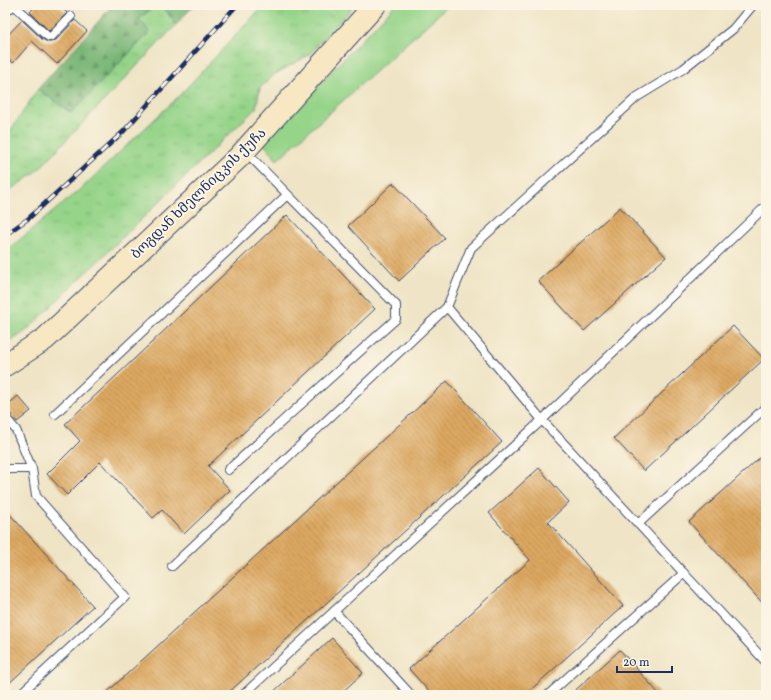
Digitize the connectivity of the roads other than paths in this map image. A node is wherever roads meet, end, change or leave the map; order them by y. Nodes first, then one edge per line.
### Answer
1 (8, 5) edge
2 (14, 5) edge
3 (375, 5) edge
4 (753, 5) edge
5 (5, 6) edge
6 (71, 16) dead end
7 (244, 151) junction
8 (287, 195) junction
9 (766, 206) edge
10 (447, 307) junction
11 (5, 365) edge
12 (766, 407) edge
13 (55, 414) dead end
14 (5, 417) edge
15 (542, 420) junction
16 (5, 469) edge
17 (32, 469) junction
18 (228, 470) dead end
19 (638, 524) junction
20 (172, 566) dead end
21 (684, 573) junction
22 (334, 611) junction
23 (766, 662) edge
24 (19, 695) edge
25 (243, 695) edge
26 (411, 695) edge
27 (548, 695) edge

1 - 5 street
2 - 6 lane
3 - 7 main road, ბოგდან ხმელნიცკის ქუჩა
4 - 10 lane
7 - 8 lane
7 - 11 main road, ბოგდან ხმელნიცკის ქუჩა
8 - 13 lane
8 - 18 lane
9 - 15 lane
10 - 15 lane
10 - 20 lane
12 - 19 lane
14 - 17 lane
15 - 19 lane
15 - 22 lane
16 - 17 lane
17 - 24 lane
19 - 21 lane
21 - 23 lane
21 - 27 lane
22 - 25 lane
22 - 26 lane

